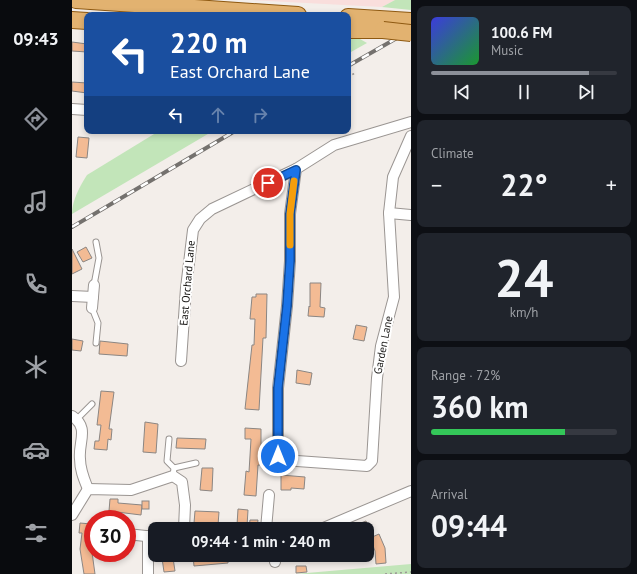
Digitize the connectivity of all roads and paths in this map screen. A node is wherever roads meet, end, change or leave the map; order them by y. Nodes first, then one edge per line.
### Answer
1 (76, 0) edge
2 (215, 10) edge
3 (248, 12) edge
4 (351, 18) edge
5 (72, 20) edge
6 (84, 21) edge
7 (411, 21) edge
8 (384, 25) junction
9 (351, 30) edge
10 (411, 33) edge
11 (355, 73) dead end
12 (351, 75) edge
13 (72, 109) edge
14 (84, 110) edge
15 (411, 122) edge
16 (411, 136) edge
17 (296, 170) junction
18 (388, 213) junction
19 (411, 214) edge
20 (96, 242) dead end
21 (94, 285) joint
22 (72, 296) edge
23 (93, 297) junction
24 (92, 308) joint
25 (96, 343) dead end
26 (181, 361) dead end
27 (92, 404) dead end
28 (74, 417) edge
29 (169, 439) dead end
30 (196, 463) dead end
31 (173, 472) junction
32 (88, 489) junction
33 (411, 491) edge
34 (268, 495) dead end
35 (72, 515) edge
36 (185, 522) edge
37 (266, 522) edge
38 (350, 522) edge
39 (136, 535) edge
40 (148, 536) edge
41 (149, 562) edge
42 (411, 572) edge
43 (148, 574) edge
44 (385, 574) edge

1 - 2 main road
2 - 3 main road
4 - 8 main road
5 - 6 main road
7 - 8 main road
8 - 9 main road
8 - 10 main road, bridge
11 - 12 path
13 - 14 street
15 - 17 street, East Orchard Lane
16 - 18 street, Garden Lane
17 - 18 street, Garden Lane
17 - 26 street, East Orchard Lane
18 - 19 street
20 - 21 lane
21 - 23 street
22 - 23 street
23 - 24 street
24 - 25 lane
27 - 28 lane
28 - 32 street
29 - 31 lane
30 - 31 lane
31 - 32 street
31 - 36 street
32 - 35 street
33 - 38 street
34 - 37 street
39 - 40 street
41 - 43 street
42 - 44 path

